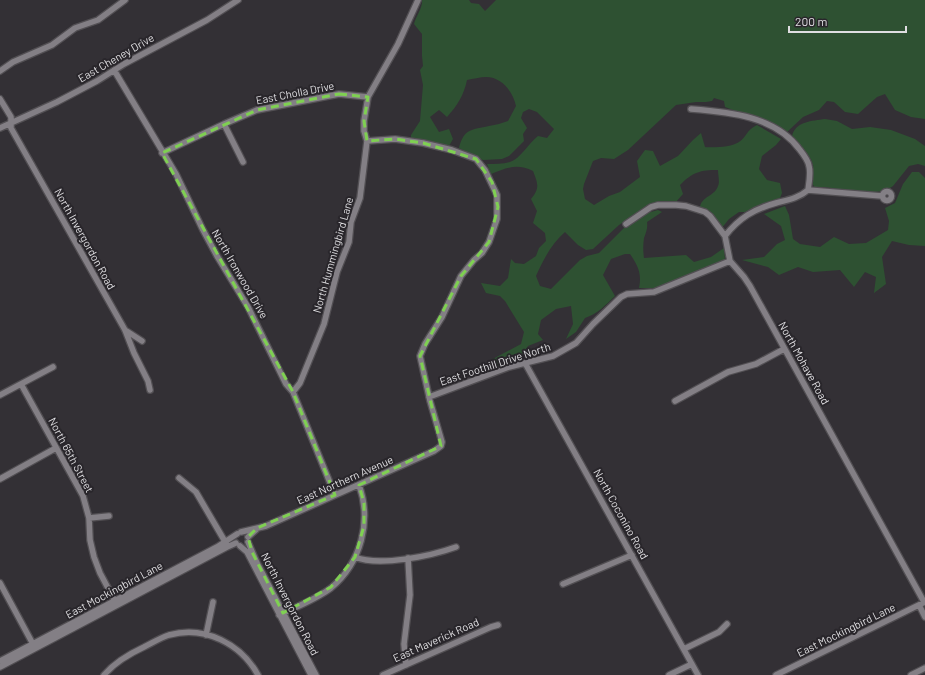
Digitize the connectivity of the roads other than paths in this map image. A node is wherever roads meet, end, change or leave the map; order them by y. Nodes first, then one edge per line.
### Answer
1 (125, 0) edge
2 (238, 0) edge
3 (418, 0) edge
4 (114, 70) junction
5 (0, 71) edge
6 (368, 97) junction
7 (0, 99) edge
8 (691, 109) dead end
9 (11, 122) junction
10 (224, 124) junction
11 (0, 128) edge
12 (366, 141) junction
13 (162, 153) junction
14 (243, 162) dead end
15 (808, 190) junction
16 (882, 196) dead end
17 (626, 224) dead end
18 (725, 236) junction
19 (730, 261) junction
20 (125, 330) junction
21 (142, 341) dead end
22 (784, 349) junction
23 (526, 363) junction
24 (53, 367) dead end
25 (21, 384) junction
26 (150, 390) dead end
27 (293, 392) junction
28 (0, 395) edge
29 (429, 397) junction
30 (675, 401) dead end
31 (56, 448) junction
32 (179, 478) dead end
33 (0, 479) edge
34 (359, 485) junction
35 (335, 495) junction
36 (109, 516) dead end
37 (89, 518) junction
38 (257, 528) junction
39 (239, 533) junction
40 (248, 540) junction
41 (238, 544) junction
42 (226, 545) junction
43 (456, 547) dead end
44 (632, 554) junction
45 (355, 557) junction
46 (408, 558) junction
47 (0, 583) edge
48 (563, 584) dead end
49 (213, 602) dead end
50 (116, 603) junction
51 (923, 603) edge
52 (281, 614) junction
53 (925, 617) edge
54 (727, 624) dead end
55 (498, 625) dead end
56 (206, 635) junction
57 (34, 646) junction
58 (684, 649) junction
59 (0, 661) edge
60 (406, 664) junction
61 (692, 664) junction
62 (0, 667) edge
63 (925, 668) edge
64 (104, 675) edge
65 (258, 675) edge
66 (311, 675) edge
67 (316, 675) edge
68 (383, 675) edge
69 (669, 675) edge
70 (698, 675) edge
71 (776, 675) edge
72 (911, 675) edge

1 - 5 street
2 - 4 street, East Cheney Drive
3 - 6 street
4 - 9 street, East Cheney Drive
4 - 13 street, North Ironwood Drive
6 - 10 street, East Cholla Drive
6 - 12 street, North Hummingbird Lane
7 - 9 street, North Invergordon Road
8 - 15 street
9 - 11 street, East Cheney Drive
9 - 20 street, North Invergordon Road
10 - 13 street, East Cholla Drive
10 - 14 street
12 - 27 street, North Hummingbird Lane
12 - 29 street
13 - 27 street, North Ironwood Drive
15 - 16 street
15 - 18 street
17 - 18 street, North Mohave Road
18 - 19 street, North Mohave Road
19 - 22 street, North Mohave Road
19 - 23 street, East Foothill Drive North
20 - 21 street
20 - 26 street, North Invergordon Road
22 - 30 street
22 - 51 street, North Mohave Road
23 - 29 street, East Foothill Drive North
23 - 44 street, North Coconino Road
24 - 25 street
25 - 28 street
25 - 31 street, North 65th Street
27 - 35 street, North Ironwood Drive
29 - 34 street, East Northern Avenue
31 - 33 street
31 - 37 street, North 65th Street
32 - 42 street
34 - 35 street, East Northern Avenue
34 - 45 street
35 - 38 street, East Northern Avenue
36 - 37 street
37 - 50 street, North 65th Street
38 - 39 street, East Northern Avenue
38 - 40 street, East Northern Avenue
39 - 40 street, North Invergordon Road
39 - 41 street
39 - 42 street, East Mockingbird Lane
40 - 41 street
40 - 52 street, North Invergordon Road
41 - 42 street, East Mockingbird Lane
41 - 52 street, North Invergordon Road
42 - 50 street, East Mockingbird Lane
43 - 46 street
44 - 48 street
44 - 58 street, North Coconino Road
45 - 46 street
45 - 52 street
46 - 60 street
47 - 57 street
49 - 56 street
50 - 57 street, East Mockingbird Lane
51 - 53 street, North Mohave Road
51 - 71 street, East Mockingbird Lane
52 - 66 street, North Invergordon Road
52 - 67 street, North Invergordon Road
54 - 58 street
55 - 60 street, East Maverick Road
56 - 64 street
56 - 65 street
57 - 59 street, East Mockingbird Lane
57 - 62 street, East Mockingbird Lane
58 - 61 street, North Coconino Road
60 - 68 street, East Maverick Road
61 - 69 street
61 - 70 street, North Coconino Road
63 - 72 street

